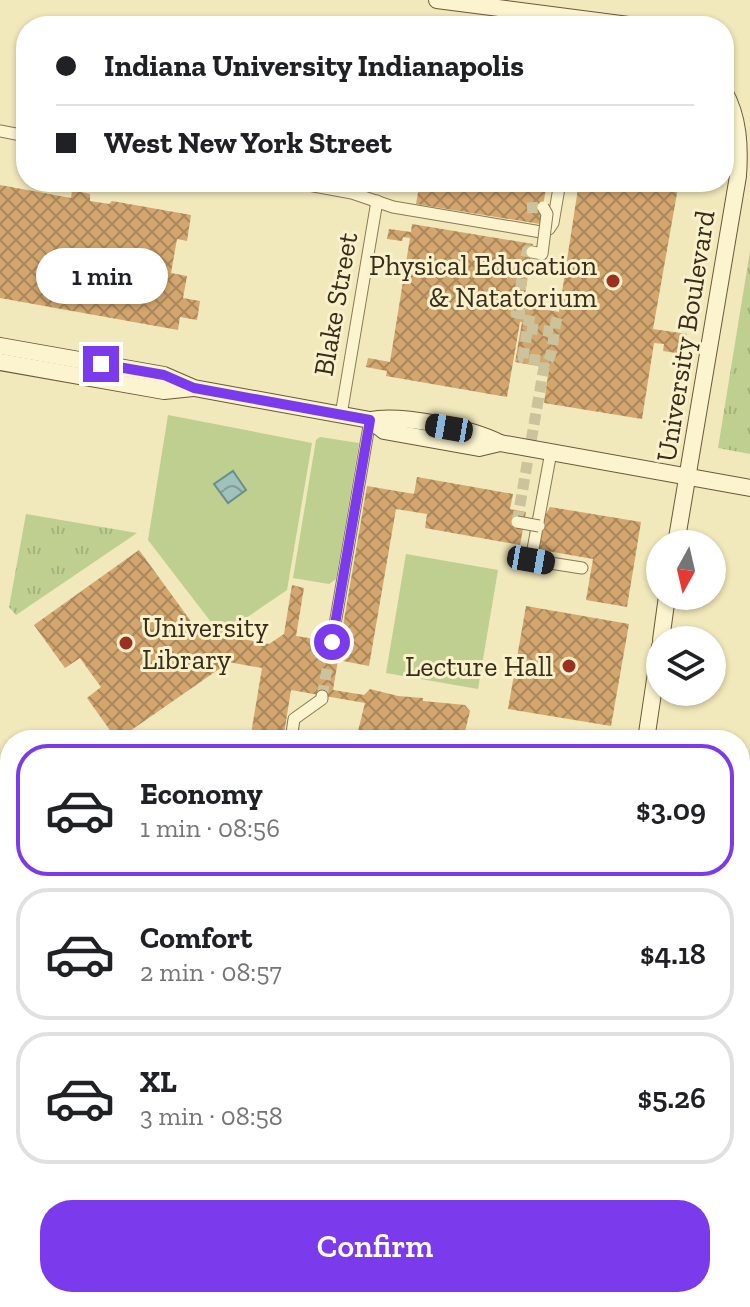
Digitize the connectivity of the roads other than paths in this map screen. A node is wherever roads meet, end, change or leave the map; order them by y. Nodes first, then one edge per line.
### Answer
1 (437, 0) edge
2 (543, 16) edge
3 (734, 115) edge
4 (347, 192) edge
5 (558, 192) edge
6 (377, 201) junction
7 (543, 207) dead end
8 (532, 252) tunnel mouth
9 (0, 346) edge
10 (0, 362) edge
11 (194, 388) junction
12 (341, 415) junction
13 (370, 420) junction
14 (551, 452) junction
15 (688, 477) junction
16 (750, 488) edge
17 (517, 522) dead end
18 (539, 526) dead end
19 (679, 530) edge
20 (582, 568) dead end
21 (332, 642) tunnel mouth
22 (322, 696) tunnel mouth
23 (651, 706) edge
24 (292, 730) edge
25 (647, 730) edge

1 - 2 main road
3 - 15 main road, University Boulevard
4 - 6 street
5 - 6 street
6 - 12 street, Blake Street
7 - 8 street, bridge
9 - 11 main road
10 - 11 main road
11 - 12 main road
12 - 13 main road
13 - 14 main road
13 - 21 street
14 - 15 main road
14 - 20 street
15 - 16 main road
15 - 19 main road, University Boulevard
17 - 18 street, bridge
22 - 24 street
23 - 25 main road

